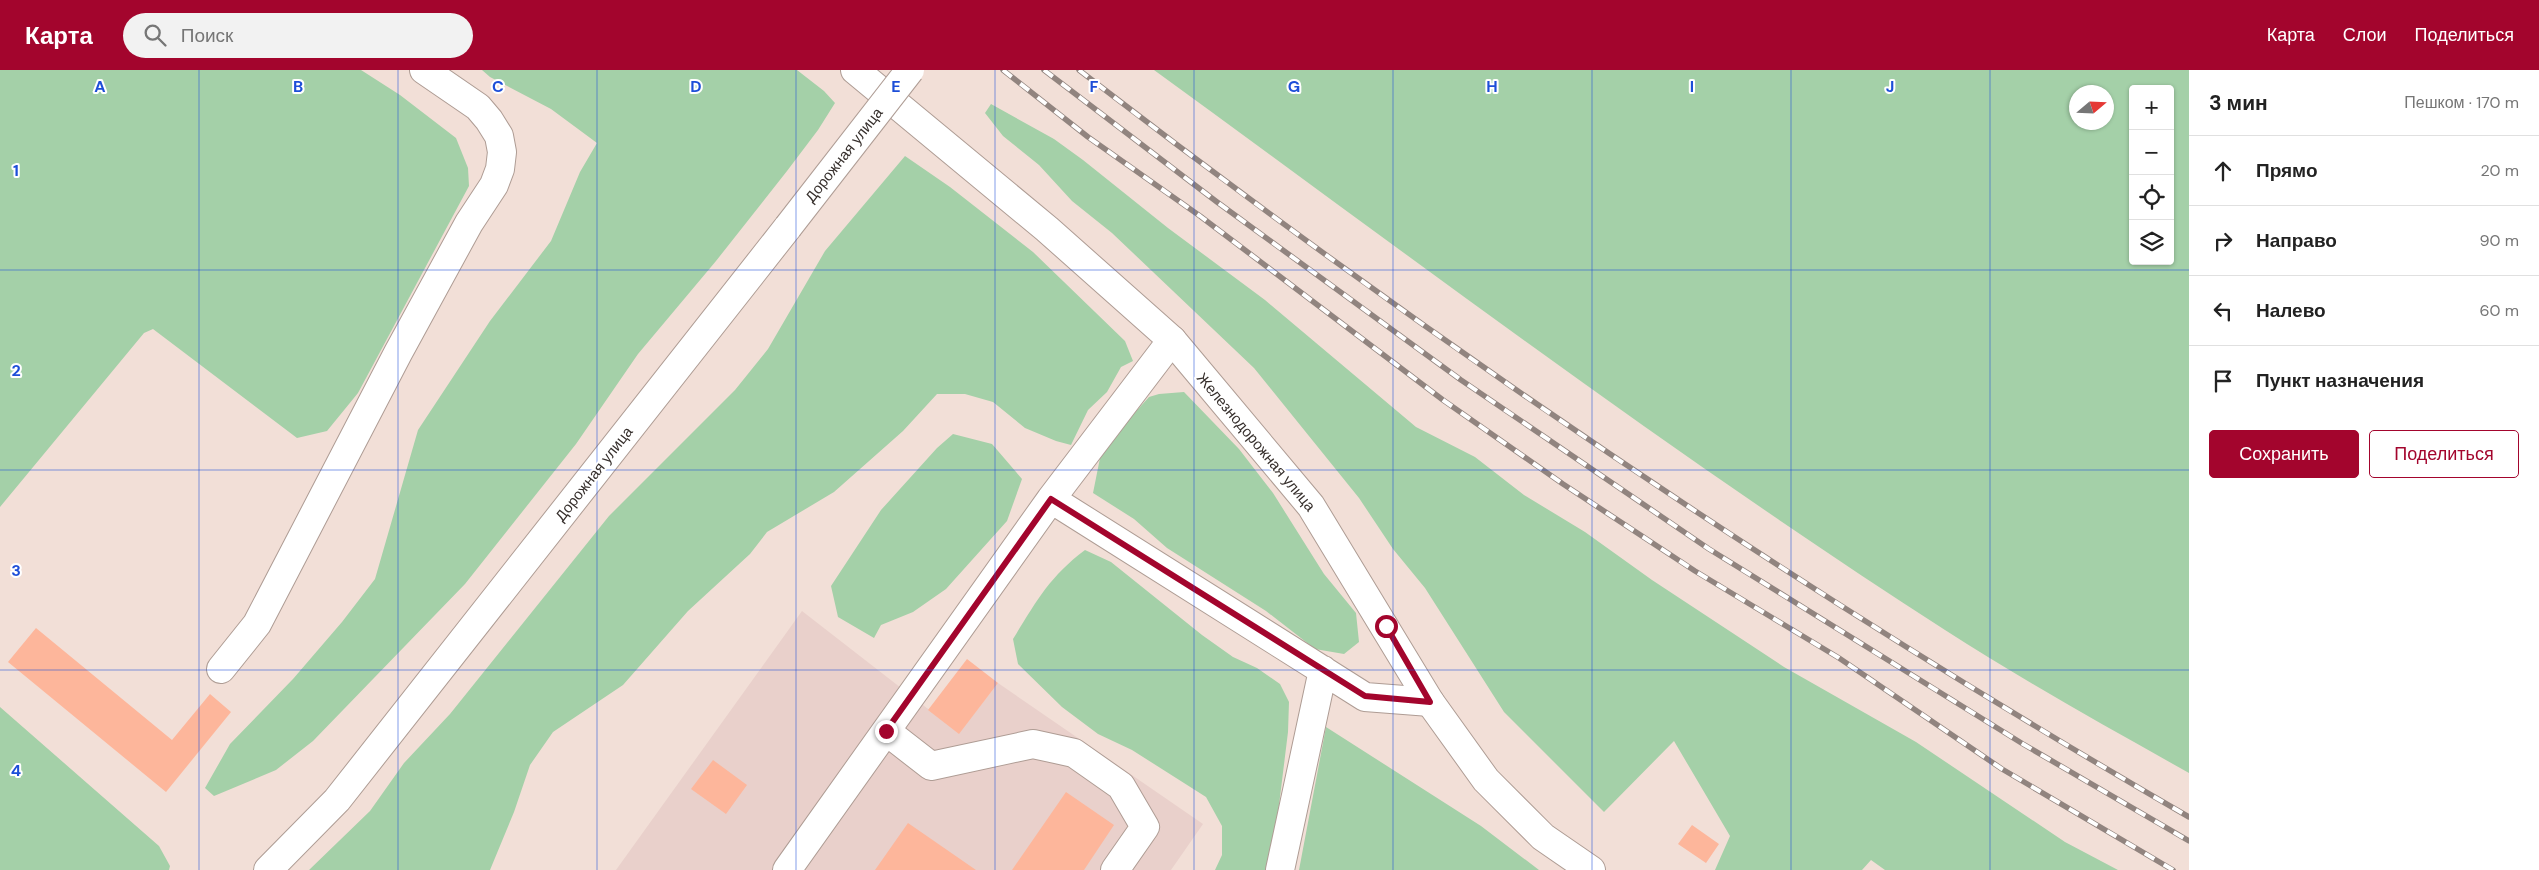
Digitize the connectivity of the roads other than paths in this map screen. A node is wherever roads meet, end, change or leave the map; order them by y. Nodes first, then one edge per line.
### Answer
1 (424, 70) edge
2 (856, 70) edge
3 (910, 70) edge
4 (1172, 340) junction
5 (1051, 499) junction
6 (222, 669) dead end
7 (1324, 670) junction
8 (1430, 702) junction
9 (886, 731) junction
10 (268, 870) edge
11 (787, 870) edge
12 (1115, 870) edge
13 (1280, 870) edge
14 (1591, 870) edge

1 - 6 main road
2 - 4 main road, Железнодорожная улица
3 - 10 main road, Дорожная улица, bridge
4 - 5 main road
4 - 8 main road, Железнодорожная улица
5 - 7 main road
5 - 9 main road
7 - 8 main road
7 - 13 main road
8 - 14 main road, Железнодорожная улица
9 - 11 main road
9 - 12 main road

